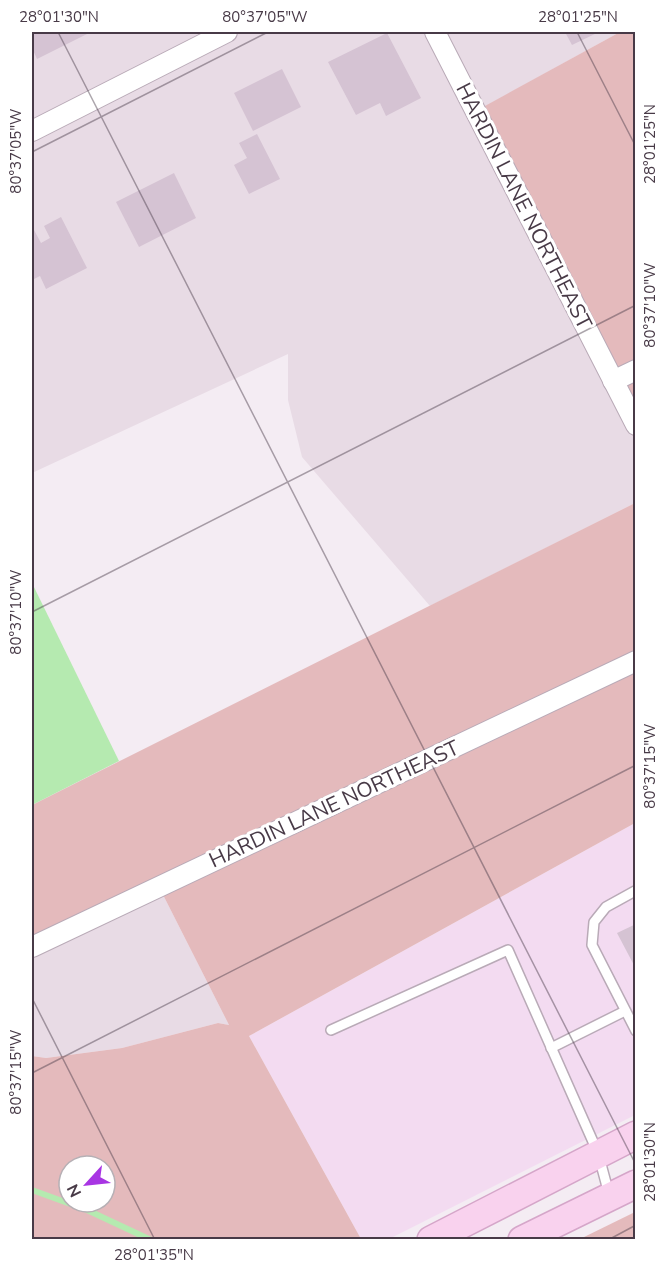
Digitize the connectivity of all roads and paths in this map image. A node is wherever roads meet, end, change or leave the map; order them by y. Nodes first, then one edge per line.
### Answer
1 (227, 32) edge
2 (435, 32) edge
3 (32, 131) edge
4 (636, 370) edge
5 (613, 381) junction
6 (636, 425) edge
7 (636, 661) edge
8 (635, 891) edge
9 (32, 947) edge
10 (624, 1011) junction
11 (331, 1030) dead end
12 (636, 1031) edge
13 (551, 1048) junction
14 (636, 1135) edge
15 (598, 1153) junction
16 (636, 1184) edge
17 (610, 1197) junction
18 (431, 1239) edge
19 (522, 1239) edge

1 - 3 street
2 - 5 street, HARDIN LANE NORTHEAST
4 - 5 street
5 - 6 street, HARDIN LANE NORTHEAST
7 - 9 street, HARDIN LANE NORTHEAST
8 - 10 lane
10 - 12 lane
10 - 13 lane
11 - 13 lane
13 - 15 lane
14 - 15 main road
15 - 17 lane
15 - 18 main road
16 - 17 main road
17 - 19 main road

